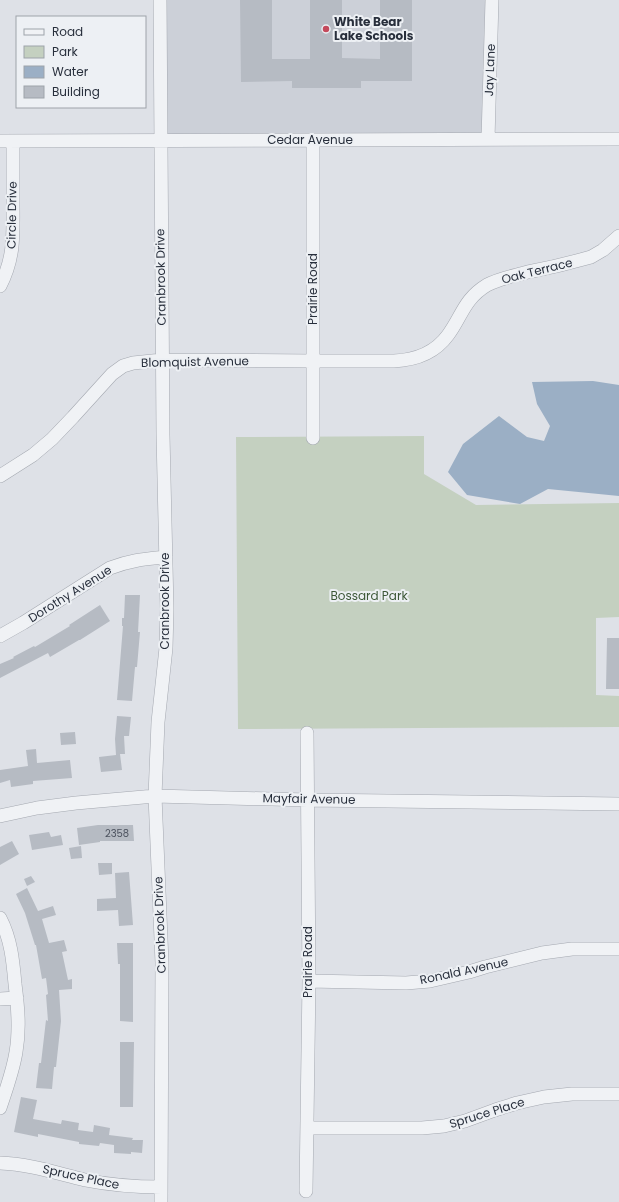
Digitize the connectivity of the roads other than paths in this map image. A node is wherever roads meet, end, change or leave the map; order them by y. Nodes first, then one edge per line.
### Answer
1 (160, 0) edge
2 (492, 0) edge
3 (488, 139) junction
4 (619, 139) edge
5 (161, 140) junction
6 (313, 140) junction
7 (0, 141) edge
8 (13, 141) junction
9 (619, 236) edge
10 (0, 286) edge
11 (162, 360) junction
12 (313, 361) junction
13 (313, 438) dead end
14 (0, 476) edge
15 (166, 557) junction
16 (0, 636) edge
17 (307, 733) dead end
18 (155, 796) junction
19 (307, 800) junction
20 (619, 804) edge
21 (0, 816) edge
22 (0, 918) edge
23 (619, 948) edge
24 (308, 981) junction
25 (17, 998) junction
26 (0, 999) edge
27 (619, 1094) edge
28 (0, 1108) edge
29 (307, 1128) junction
30 (0, 1163) edge
31 (161, 1187) junction
32 (306, 1191) dead end
33 (162, 1202) edge

1 - 5 street, Cranbrook Drive
2 - 3 street, Jay Lane
3 - 4 street, Cedar Avenue
3 - 6 street, Cedar Avenue
5 - 6 street, Cedar Avenue
5 - 8 street, Cedar Avenue
5 - 11 street, Cranbrook Drive
6 - 12 street, Prairie Road
7 - 8 street, Cedar Avenue
8 - 10 street, Circle Drive
9 - 12 street, Oak Terrace
11 - 12 street, Blomquist Avenue
11 - 14 street, Blomquist Avenue
11 - 15 street, Cranbrook Drive
12 - 13 street, Prairie Road
15 - 16 street, Dorothy Avenue
15 - 18 street, Cranbrook Drive
17 - 19 street, Prairie Road
18 - 19 street, Mayfair Avenue
18 - 21 street, Mayfair Avenue
18 - 31 street, Cranbrook Drive
19 - 20 street, Mayfair Avenue
19 - 24 street, Prairie Road
22 - 25 street
23 - 24 street, Ronald Avenue
24 - 29 street, Prairie Road
25 - 26 street
25 - 28 street
27 - 29 street, Spruce Place
29 - 32 street, Prairie Road
30 - 31 street, Spruce Place
31 - 33 street, Cranbrook Drive

